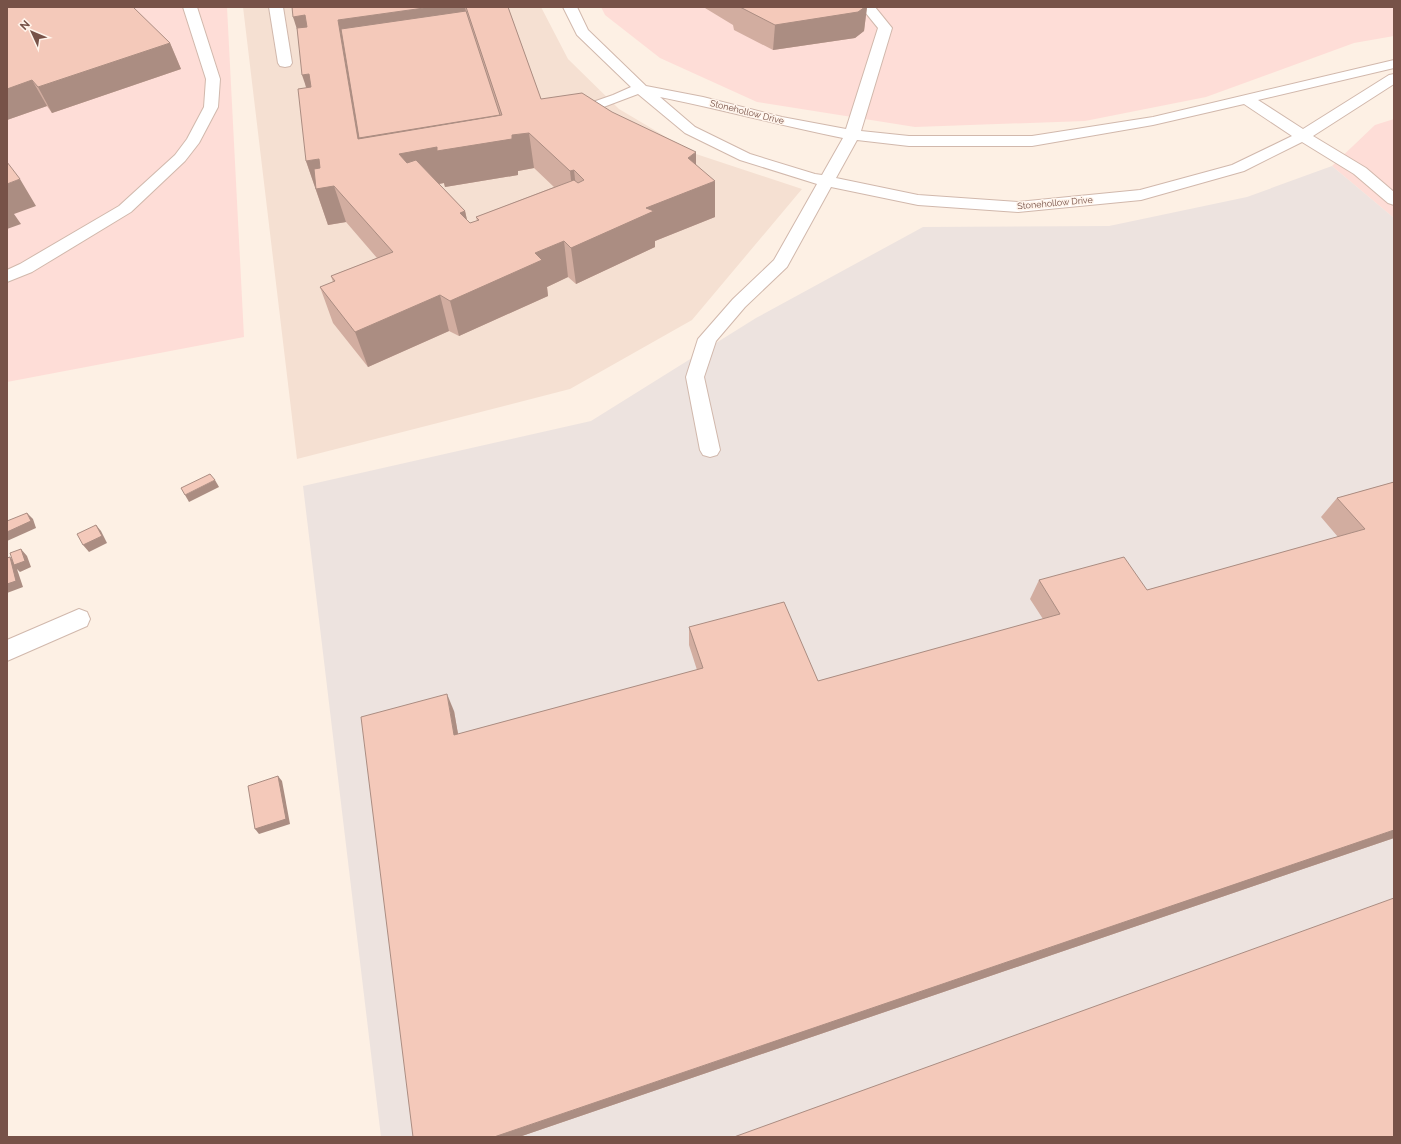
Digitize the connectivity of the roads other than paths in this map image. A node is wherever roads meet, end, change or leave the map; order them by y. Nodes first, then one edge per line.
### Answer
1 (190, 7) edge
2 (276, 7) edge
3 (570, 7) edge
4 (868, 7) edge
5 (285, 63) dead end
6 (1394, 64) edge
7 (1394, 78) edge
8 (642, 89) junction
9 (1246, 99) junction
10 (556, 119) edge
11 (852, 135) junction
12 (1302, 136) junction
13 (826, 182) junction
14 (1394, 200) edge
15 (7, 276) edge
16 (710, 450) dead end
17 (79, 619) dead end
18 (7, 652) edge

1 - 15 street
2 - 5 street
3 - 8 street, Stonehollow Drive
4 - 11 street
6 - 9 street, Stonehollow Drive
7 - 12 street, Stonehollow Drive
8 - 10 street
8 - 11 street, Stonehollow Drive
8 - 13 street, Stonehollow Drive
9 - 11 street, Stonehollow Drive
9 - 12 street
11 - 13 street
12 - 13 street, Stonehollow Drive
12 - 14 street
13 - 16 street
17 - 18 street

